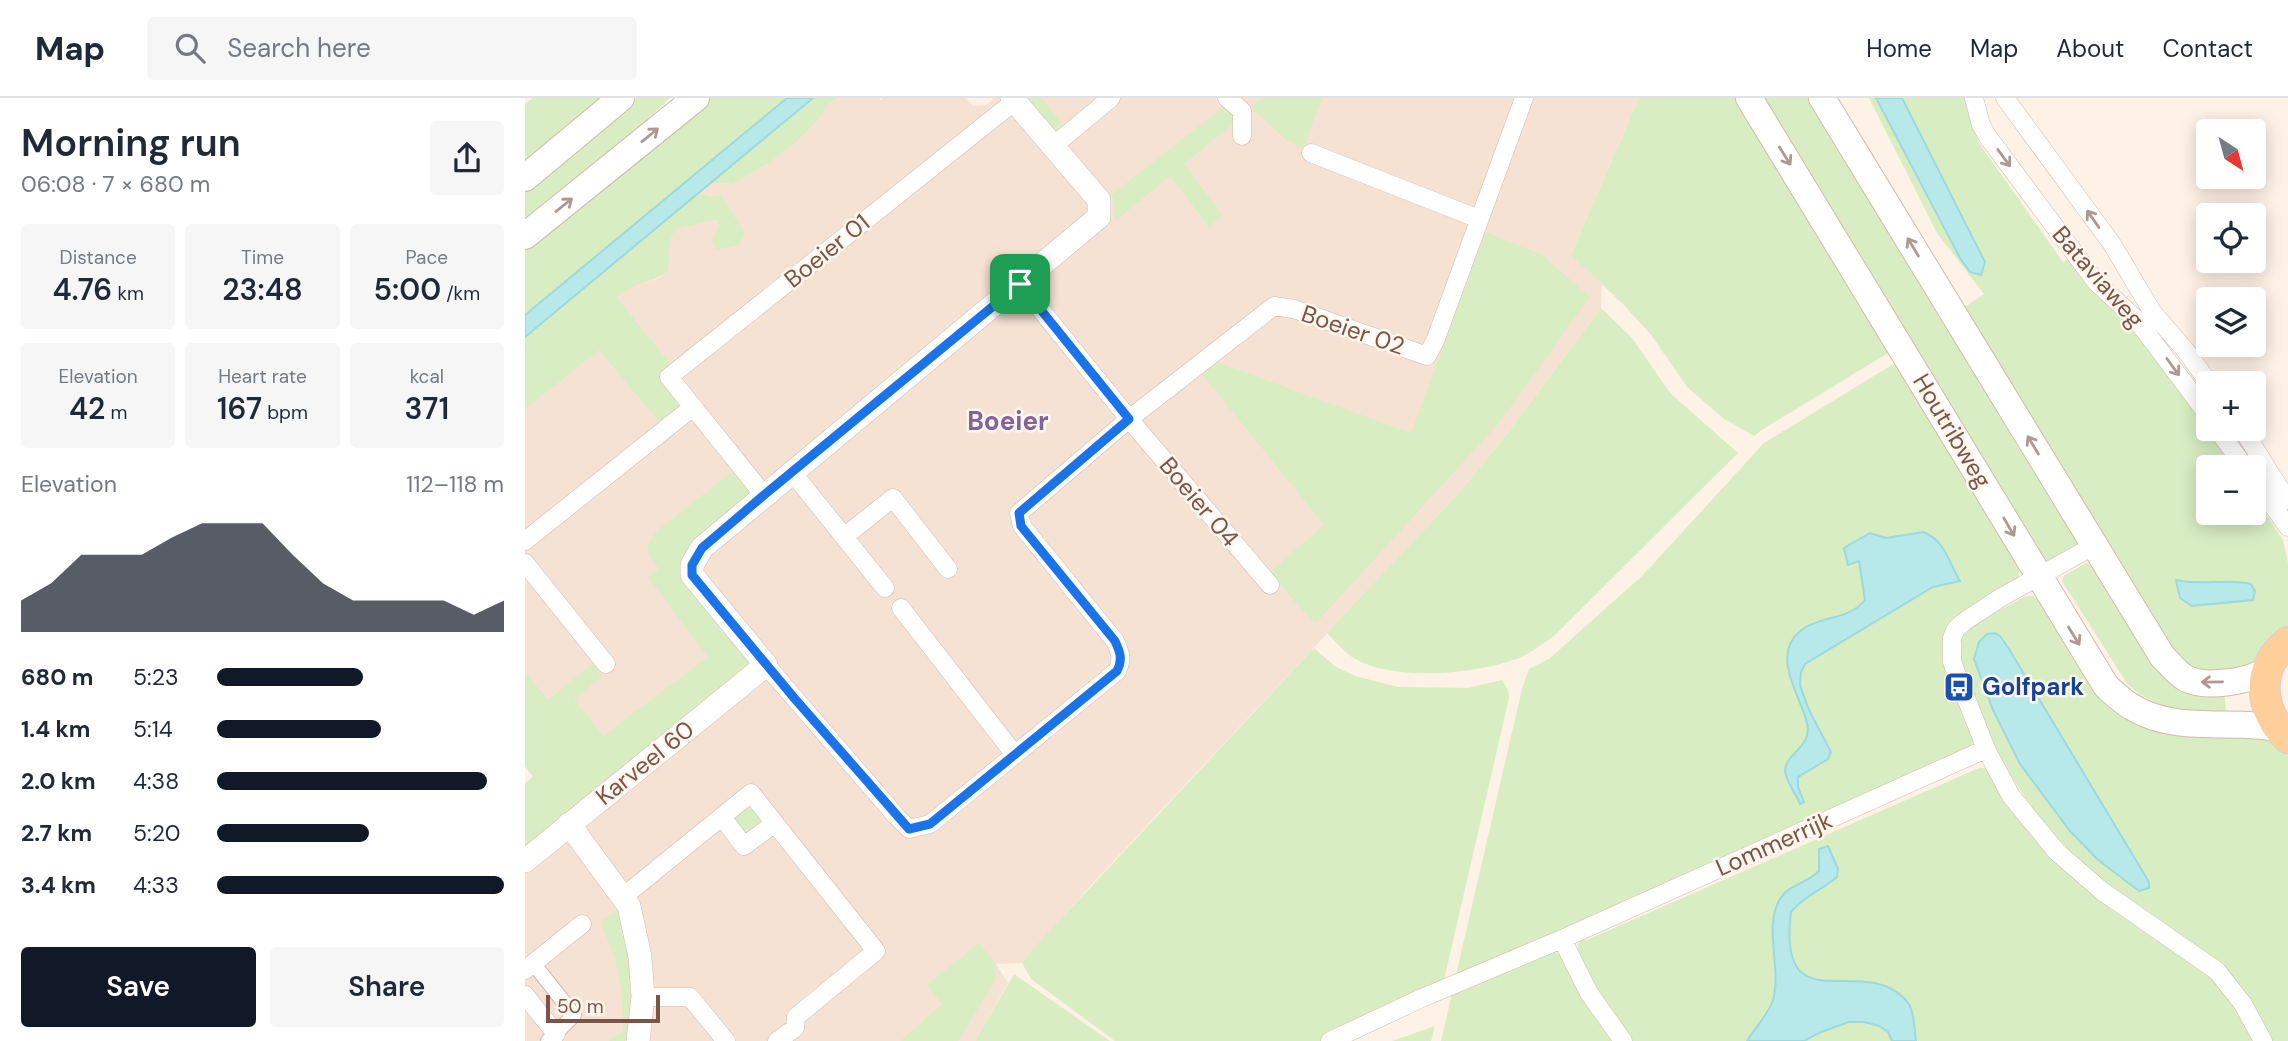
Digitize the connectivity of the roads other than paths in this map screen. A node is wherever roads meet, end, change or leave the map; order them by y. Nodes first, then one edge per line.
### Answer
1 (621, 98) edge
2 (696, 98) edge
3 (1111, 98) edge
4 (1227, 98) edge
5 (1524, 98) edge
6 (1749, 98) edge
7 (1822, 98) edge
8 (1974, 98) edge
9 (2005, 98) edge
10 (1014, 100) edge
11 (1242, 136) dead end
12 (1053, 146) junction
13 (1311, 153) dead end
14 (525, 177) edge
15 (1479, 219) junction
16 (525, 236) edge
17 (1020, 284) junction
18 (2200, 371) edge
19 (2196, 399) edge
20 (693, 407) junction
21 (1129, 419) junction
22 (2251, 441) edge
23 (2255, 446) junction
24 (792, 471) junction
25 (2288, 481) edge
26 (764, 495) junction
27 (2266, 496) edge
28 (2288, 500) edge
29 (2288, 527) edge
30 (845, 536) junction
31 (525, 541) edge
32 (2095, 545) junction
33 (525, 563) edge
34 (948, 569) dead end
35 (2038, 578) junction
36 (1270, 585) dead end
37 (885, 588) dead end
38 (901, 608) dead end
39 (2288, 642) edge
40 (606, 664) dead end
41 (2278, 664) edge
42 (766, 665) junction
43 (2281, 724) edge
44 (1986, 748) junction
45 (1015, 755) junction
46 (722, 817) junction
47 (775, 823) junction
48 (569, 824) junction
49 (525, 861) edge
50 (624, 897) junction
51 (582, 924) dead end
52 (1562, 939) junction
53 (529, 967) edge
54 (525, 995) edge
55 (643, 997) junction
56 (552, 1037) edge
57 (638, 1041) edge
58 (726, 1041) edge
59 (777, 1041) edge
60 (1330, 1041) edge
61 (1623, 1041) edge
62 (2263, 1041) edge

1 - 14 main road
16 -> 2 main road
3 - 12 street
4 - 11 street
5 - 15 street, Boeier 02
6 -> 35 main road, Houtribweg
32 -> 7 main road
8 -> 19 street, Bataviaweg
18 -> 9 street, Bataviaweg
10 - 12 street
10 - 20 street, Boeier 01
12 - 17 street
13 - 15 street
15 - 21 street, Boeier 02
17 - 21 street, Boeier 04
17 - 24 street
20 - 26 street, Boeier 01
20 - 31 street
21 - 36 street, Boeier 04
21 - 45 street
22 - 23 street
23 - 25 street
23 - 28 street
24 - 26 street
24 - 30 street
26 - 42 street
27 - 29 street
30 - 34 street
30 - 37 street
32 - 35 street
41 -> 32 main road
33 - 40 street
35 -> 43 main road, Houtribweg
35 - 44 street
38 - 45 street
39 - 41 main road
41 - 43 main road
42 - 45 street
42 - 48 street, Karveel 60
44 - 52 street, Lommerrijk
44 - 62 street
46 - 47 street
46 - 47 street
46 - 50 street
47 - 59 street
48 - 49 street, Karveel 60
48 - 50 street
50 - 55 street
51 - 53 street
52 - 60 street, Lommerrijk
52 - 61 street
53 - 56 street
54 - 56 street
55 - 57 street
55 - 58 street

